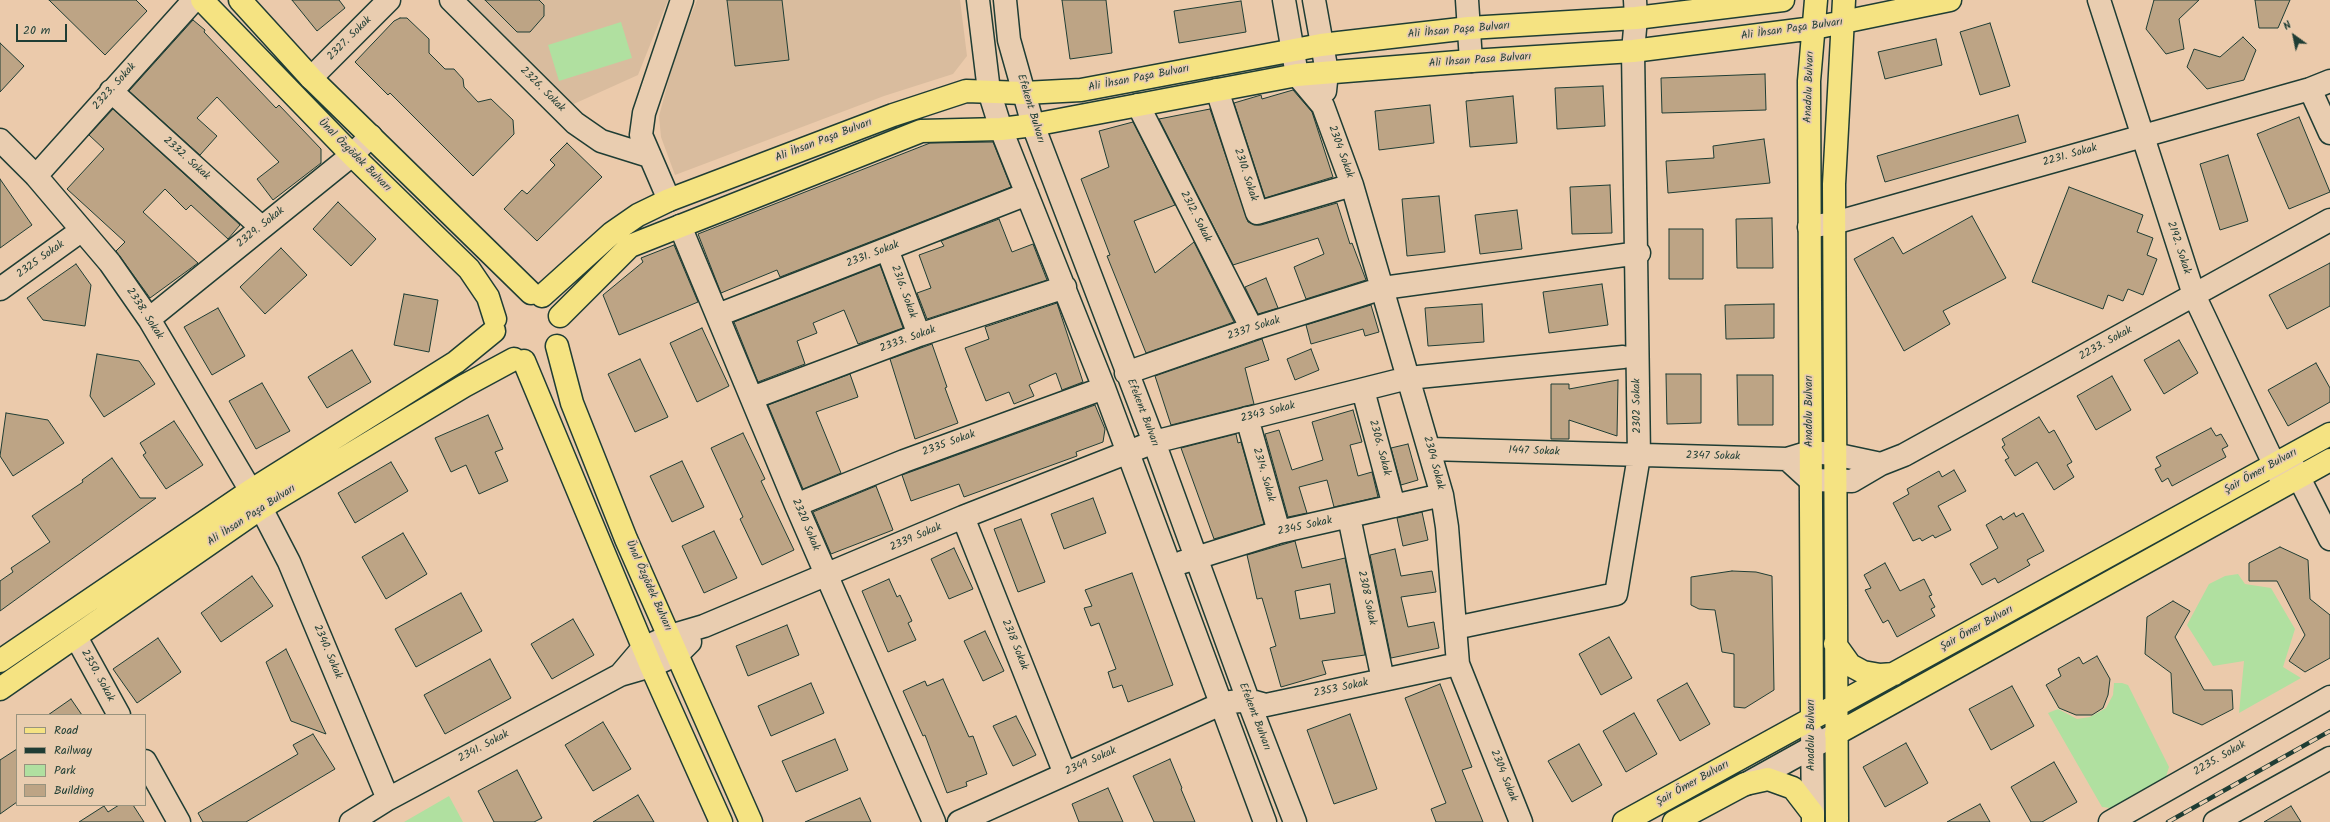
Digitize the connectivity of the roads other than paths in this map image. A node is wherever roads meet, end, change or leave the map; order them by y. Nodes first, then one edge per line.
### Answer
1 (194, 0) edge
2 (202, 0) edge
3 (240, 0) edge
4 (389, 0) edge
5 (451, 0) edge
6 (682, 0) edge
7 (978, 0) edge
8 (1004, 0) edge
9 (1284, 0) edge
10 (1314, 0) edge
11 (1467, 0) edge
12 (1784, 0) edge
13 (1816, 0) edge
14 (1844, 0) edge
15 (1950, 0) edge
16 (2099, 0) edge
17 (1636, 9) edge
18 (1844, 23) junction
19 (1469, 28) junction
20 (1814, 28) junction
21 (1321, 45) junction
22 (1292, 50) junction
23 (1633, 51) junction
24 (1471, 61) junction
25 (1327, 72) junction
26 (1297, 74) junction
27 (311, 78) junction
28 (2330, 81) edge
29 (2310, 89) junction
30 (1217, 90) junction
31 (111, 91) junction
32 (989, 91) junction
33 (1024, 93) junction
34 (1138, 105) junction
35 (1323, 106) junction
36 (1033, 125) junction
37 (1001, 129) junction
38 (2330, 133) edge
39 (2142, 135) junction
40 (371, 136) junction
41 (0, 140) edge
42 (352, 155) junction
43 (649, 156) junction
44 (36, 176) junction
45 (1352, 185) junction
46 (1028, 194) junction
47 (668, 200) junction
48 (2330, 220) edge
49 (1834, 223) junction
50 (680, 226) junction
51 (261, 227) junction
52 (1809, 227) junction
53 (82, 230) junction
54 (887, 249) junction
55 (1638, 254) junction
56 (1065, 287) junction
57 (1383, 288) junction
58 (0, 290) edge
59 (537, 295) junction
60 (2194, 295) junction
61 (718, 315) junction
62 (560, 316) junction
63 (149, 319) junction
64 (495, 325) junction
65 (1252, 329) junction
66 (919, 335) junction
67 (557, 346) junction
68 (1623, 357) dead end
69 (519, 360) junction
70 (1126, 373) junction
71 (1408, 378) junction
72 (1104, 388) junction
73 (1363, 390) junction
74 (752, 398) junction
75 (1247, 418) junction
76 (2330, 434) edge
77 (1154, 442) junction
78 (1429, 449) junction
79 (1129, 452) junction
80 (1810, 452) junction
81 (1834, 454) junction
82 (1639, 456) junction
83 (1787, 459) junction
84 (2330, 460) edge
85 (2281, 461) junction
86 (1881, 464) junction
87 (1810, 480) junction
88 (1834, 481) junction
89 (2291, 481) junction
90 (1442, 495) junction
91 (255, 499) junction
92 (796, 505) junction
93 (1394, 506) junction
94 (963, 517) junction
95 (1349, 517) junction
96 (1279, 532) junction
97 (2330, 539) edge
98 (1196, 557) junction
99 (1171, 566) junction
100 (827, 576) junction
101 (1454, 628) junction
102 (76, 637) junction
103 (1835, 644) junction
104 (674, 645) junction
105 (647, 657) junction
106 (0, 661) edge
107 (1458, 664) junction
108 (1894, 674) junction
109 (1383, 680) junction
110 (3, 681) edge
111 (2330, 697) edge
112 (1248, 700) junction
113 (1223, 703) junction
114 (1836, 707) junction
115 (118, 714) edge
116 (1812, 719) junction
117 (1836, 734) junction
118 (1812, 747) junction
119 (2330, 758) edge
120 (146, 763) edge
121 (1065, 774) junction
122 (1745, 784) junction
123 (388, 799) junction
124 (1813, 818) edge
125 (364, 819) edge
126 (179, 822) edge
127 (721, 822) edge
128 (750, 822) edge
129 (934, 822) edge
130 (959, 822) edge
131 (1265, 822) edge
132 (1295, 822) edge
133 (1521, 822) edge
134 (1624, 822) edge
135 (1674, 822) edge
136 (1837, 822) edge
137 (2110, 822) edge
138 (2214, 822) edge

1 - 31 street, 2323. Sokak
2 - 42 main road, Ünal Özgödek Bulvarı
3 - 27 main road
4 - 27 street, 2327. Sokak
5 - 43 street, 2326. Sokak
6 - 43 street
7 - 32 street
8 - 33 street, Efekent Bulvarı
9 - 22 street
10 - 21 street
11 - 19 street
12 - 17 main road, Ali İhsan Paşa Bulvarı
13 - 20 main road, Anadolu Bulvarı
14 - 18 main road
15 - 18 main road, Ali İhsan Paşa Bulvarı
16 - 39 street, 2192. Sokak
17 - 19 main road, Ali İhsan Paşa Bulvarı
17 - 23 street, 2302 Sokak
18 - 20 main road, Ali İhsan Paşa Bulvarı
18 - 49 main road
19 - 21 main road, Ali İhsan Paşa Bulvarı
19 - 24 street
20 - 23 main road, Ali İhsan Paşa Bulvarı
20 - 52 main road, Anadolu Bulvarı
21 - 22 main road, Ali İhsan Paşa Bulvarı
21 - 25 street
22 - 26 street
22 - 33 main road, Ali İhsan Paşa Bulvarı
23 - 24 main road, Ali Ihsan Pasa Bulvarı
23 - 55 street, 2302 Sokak
24 - 25 main road, Ali Ihsan Pasa Bulvarı
25 - 26 main road
25 - 35 street
26 - 30 main road
26 - 35 street
27 - 40 main road
28 - 29 street, 2231. Sokak
29 - 38 street
29 - 39 street, 2231. Sokak
30 - 34 main road
30 - 45 street, 2310. Sokak
31 - 44 street, 2323. Sokak
31 - 51 street, 2332. Sokak
32 - 33 main road, Ali İhsan Paşa Bulvarı
32 - 37 street
32 - 47 main road, Ali İhsan Paşa Bulvarı
33 - 36 street, Efekent Bulvarı
34 - 36 main road
34 - 65 street, 2312. Sokak
35 - 45 street, 2304 Sokak
36 - 37 main road
36 - 70 street, Efekent Bulvarı
37 - 46 street
37 - 50 main road
39 - 49 street, 2231. Sokak
39 - 60 street, 2192. Sokak
40 - 42 street, 2329. Sokak
40 - 59 main road
41 - 44 street, 2338. Sokak
42 - 51 street, 2329. Sokak
42 - 64 main road, Ünal Özgödek Bulvarı
43 - 47 street
44 - 53 street, 2338. Sokak
45 - 57 street, 2304 Sokak
46 - 54 street, 2331. Sokak
46 - 56 street
47 - 59 main road, Ali İhsan Paşa Bulvarı
48 - 60 street, 2233. Sokak
49 - 52 street, 2231. Sokak
49 - 81 main road
50 - 61 street, 2320 Sokak
50 - 62 main road
51 - 63 street, 2329. Sokak
52 - 80 main road, Anadolu Bulvarı
53 - 58 street, 2325 Sokak
53 - 63 street, 2338. Sokak
54 - 61 street, 2331. Sokak
54 - 66 street, 2316. Sokak
55 - 57 street, 2337 Sokak
55 - 82 street, 2302 Sokak
56 - 66 street, 2333. Sokak
56 - 72 street
57 - 65 street, 2337 Sokak
57 - 71 street, 2304 Sokak
59 - 62 main road
59 - 64 main road
60 - 85 street, 2192. Sokak
60 - 86 street, 2233. Sokak
61 - 74 street, 2320 Sokak
62 - 67 main road
63 - 91 street, 2338. Sokak
64 - 69 main road
64 - 91 main road, Ali İhsan Paşa Bulvarı
65 - 70 street, 2337 Sokak
66 - 74 street, 2333. Sokak
67 - 69 main road
67 - 104 main road, Ünal Özgödek Bulvarı
68 - 71 street, 2343 Sokak
69 - 91 main road, Ali İhsan Paşa Bulvarı
69 - 105 main road
70 - 77 street, Efekent Bulvarı
71 - 73 street, 2343 Sokak
71 - 78 street, 2304 Sokak
72 - 79 street
72 - 92 street, 2335 Sokak
73 - 75 street, 2343 Sokak
73 - 93 street, 2306. Sokak
74 - 92 street, 2320 Sokak
75 - 77 street, 2343 Sokak
75 - 96 street, 2314. Sokak
76 - 85 main road, Şair Ömer Bulvarı
77 - 79 street, 2343 Sokak
77 - 98 street, Efekent Bulvarı
78 - 82 street, 1447 Sokak
78 - 90 street, 2304 Sokak
79 - 94 street, 2339 Sokak
79 - 99 street
80 - 81 street
80 - 83 street, 2347 Sokak
80 - 87 main road, Anadolu Bulvarı
81 - 86 street
81 - 88 main road
82 - 83 street, 2347 Sokak
82 - 101 street, 2302 Sokak
83 - 87 street
84 - 89 main road, Şair Ömer Bulvarı
85 - 89 street, 2192. Sokak
85 - 108 main road, Şair Ömer Bulvarı
86 - 88 street, 2233. Sokak
87 - 88 street, 2233. Sokak
87 - 116 main road, Anadolu Bulvarı
88 - 103 main road
89 - 97 street, 2192. Sokak
89 - 117 main road, Şair Ömer Bulvarı
90 - 93 street, 2345 Sokak
90 - 101 street, 2304 Sokak
91 - 102 main road, Ali İhsan Paşa Bulvarı
91 - 106 main road, Ali İhsan Paşa Bulvarı
91 - 123 street, 2340. Sokak
92 - 100 street, 2320 Sokak
93 - 95 street, 2345 Sokak
94 - 100 street, 2339 Sokak
94 - 121 street, 2318 Sokak
95 - 96 street, 2345 Sokak
95 - 109 street, 2308 Sokak
96 - 98 street, 2345 Sokak
98 - 99 street, 2345 Sokak
98 - 112 street, Efekent Bulvarı
99 - 113 street
100 - 104 street, 2339 Sokak
100 - 129 street, 2320 Sokak
101 - 107 street, 2304 Sokak
102 - 110 main road, Ali İhsan Paşa Bulvarı
102 - 115 street, 2350. Sokak
103 - 108 main road
103 - 114 main road
104 - 105 street
104 - 128 main road, Ünal Özgödek Bulvarı
105 - 123 street, 2341. Sokak
105 - 127 main road
107 - 109 street, 2353 Sokak
107 - 133 street, 2304 Sokak
108 - 114 main road, Şair Ömer Bulvarı
109 - 112 street, 2353 Sokak
111 - 137 street, 2235. Sokak
112 - 113 street, 2353 Sokak
112 - 132 street, Efekent Bulvarı
113 - 121 street, 2349 Sokak
113 - 131 street
114 - 116 main road, Şair Ömer Bulvarı
114 - 117 main road
116 - 118 street, Anadolu Bulvarı
116 - 134 main road, Şair Ömer Bulvarı
117 - 118 street, Şair Ömer Bulvarı
117 - 136 main road
118 - 122 street, Şair Ömer Bulvarı
118 - 124 street, Anadolu Bulvarı
119 - 138 street
120 - 126 street
121 - 130 street, 2349 Sokak
122 - 124 main road
122 - 135 main road, Şair Ömer Bulvarı
123 - 125 street, 2341. Sokak

